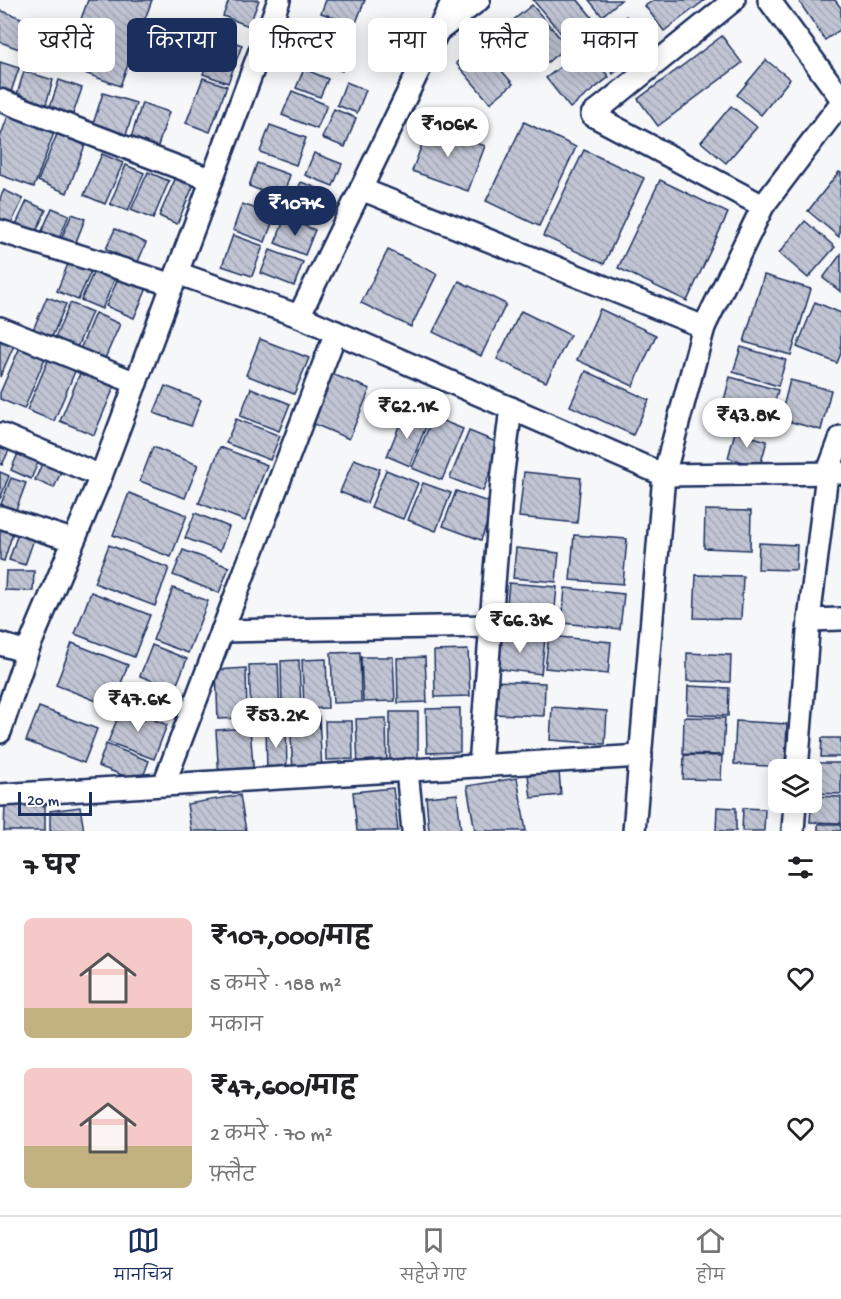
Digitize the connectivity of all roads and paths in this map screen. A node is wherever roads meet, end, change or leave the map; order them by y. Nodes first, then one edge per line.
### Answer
1 (279, 0) edge
2 (453, 0) edge
3 (479, 0) edge
4 (734, 0) edge
5 (769, 0) edge
6 (443, 18) edge
7 (447, 24) edge
8 (416, 72) edge
9 (841, 98) edge
10 (0, 100) edge
11 (841, 103) edge
12 (212, 180) junction
13 (360, 189) junction
14 (763, 206) junction
15 (0, 231) edge
16 (175, 279) junction
17 (298, 316) junction
18 (704, 327) junction
19 (0, 328) edge
20 (336, 332) junction
21 (136, 383) junction
22 (511, 408) junction
23 (0, 434) edge
24 (841, 437) edge
25 (834, 474) edge
26 (664, 475) junction
27 (101, 476) junction
28 (0, 517) edge
29 (72, 540) junction
30 (841, 619) edge
31 (809, 620) junction
32 (492, 626) junction
33 (222, 632) junction
34 (0, 644) edge
35 (27, 652) junction
36 (0, 732) edge
37 (641, 756) junction
38 (798, 759) edge
39 (480, 766) junction
40 (407, 770) junction
41 (164, 784) junction
42 (0, 795) edge
43 (794, 813) edge
44 (413, 831) edge
45 (634, 831) edge
46 (793, 831) edge

1 - 12 street
2 - 6 street
3 - 7 street
4 - 14 street
5 - 9 street
8 - 13 street
10 - 12 street
11 - 14 street
12 - 16 street
13 - 17 street
13 - 18 street
14 - 18 street
15 - 16 street
16 - 17 street
16 - 21 street
17 - 20 street
18 - 26 street
19 - 21 street
20 - 22 street
20 - 33 street
21 - 27 street
22 - 26 street
22 - 32 street
23 - 27 street
24 - 25 street
25 - 26 street
25 - 31 street
26 - 37 street
27 - 29 street
28 - 29 street
29 - 35 street
30 - 31 street
31 - 38 street
32 - 33 street
32 - 39 street
33 - 41 street
34 - 35 street
35 - 36 street
37 - 39 street
37 - 45 street
39 - 40 street
40 - 41 street
40 - 44 street
41 - 42 street
43 - 46 street

